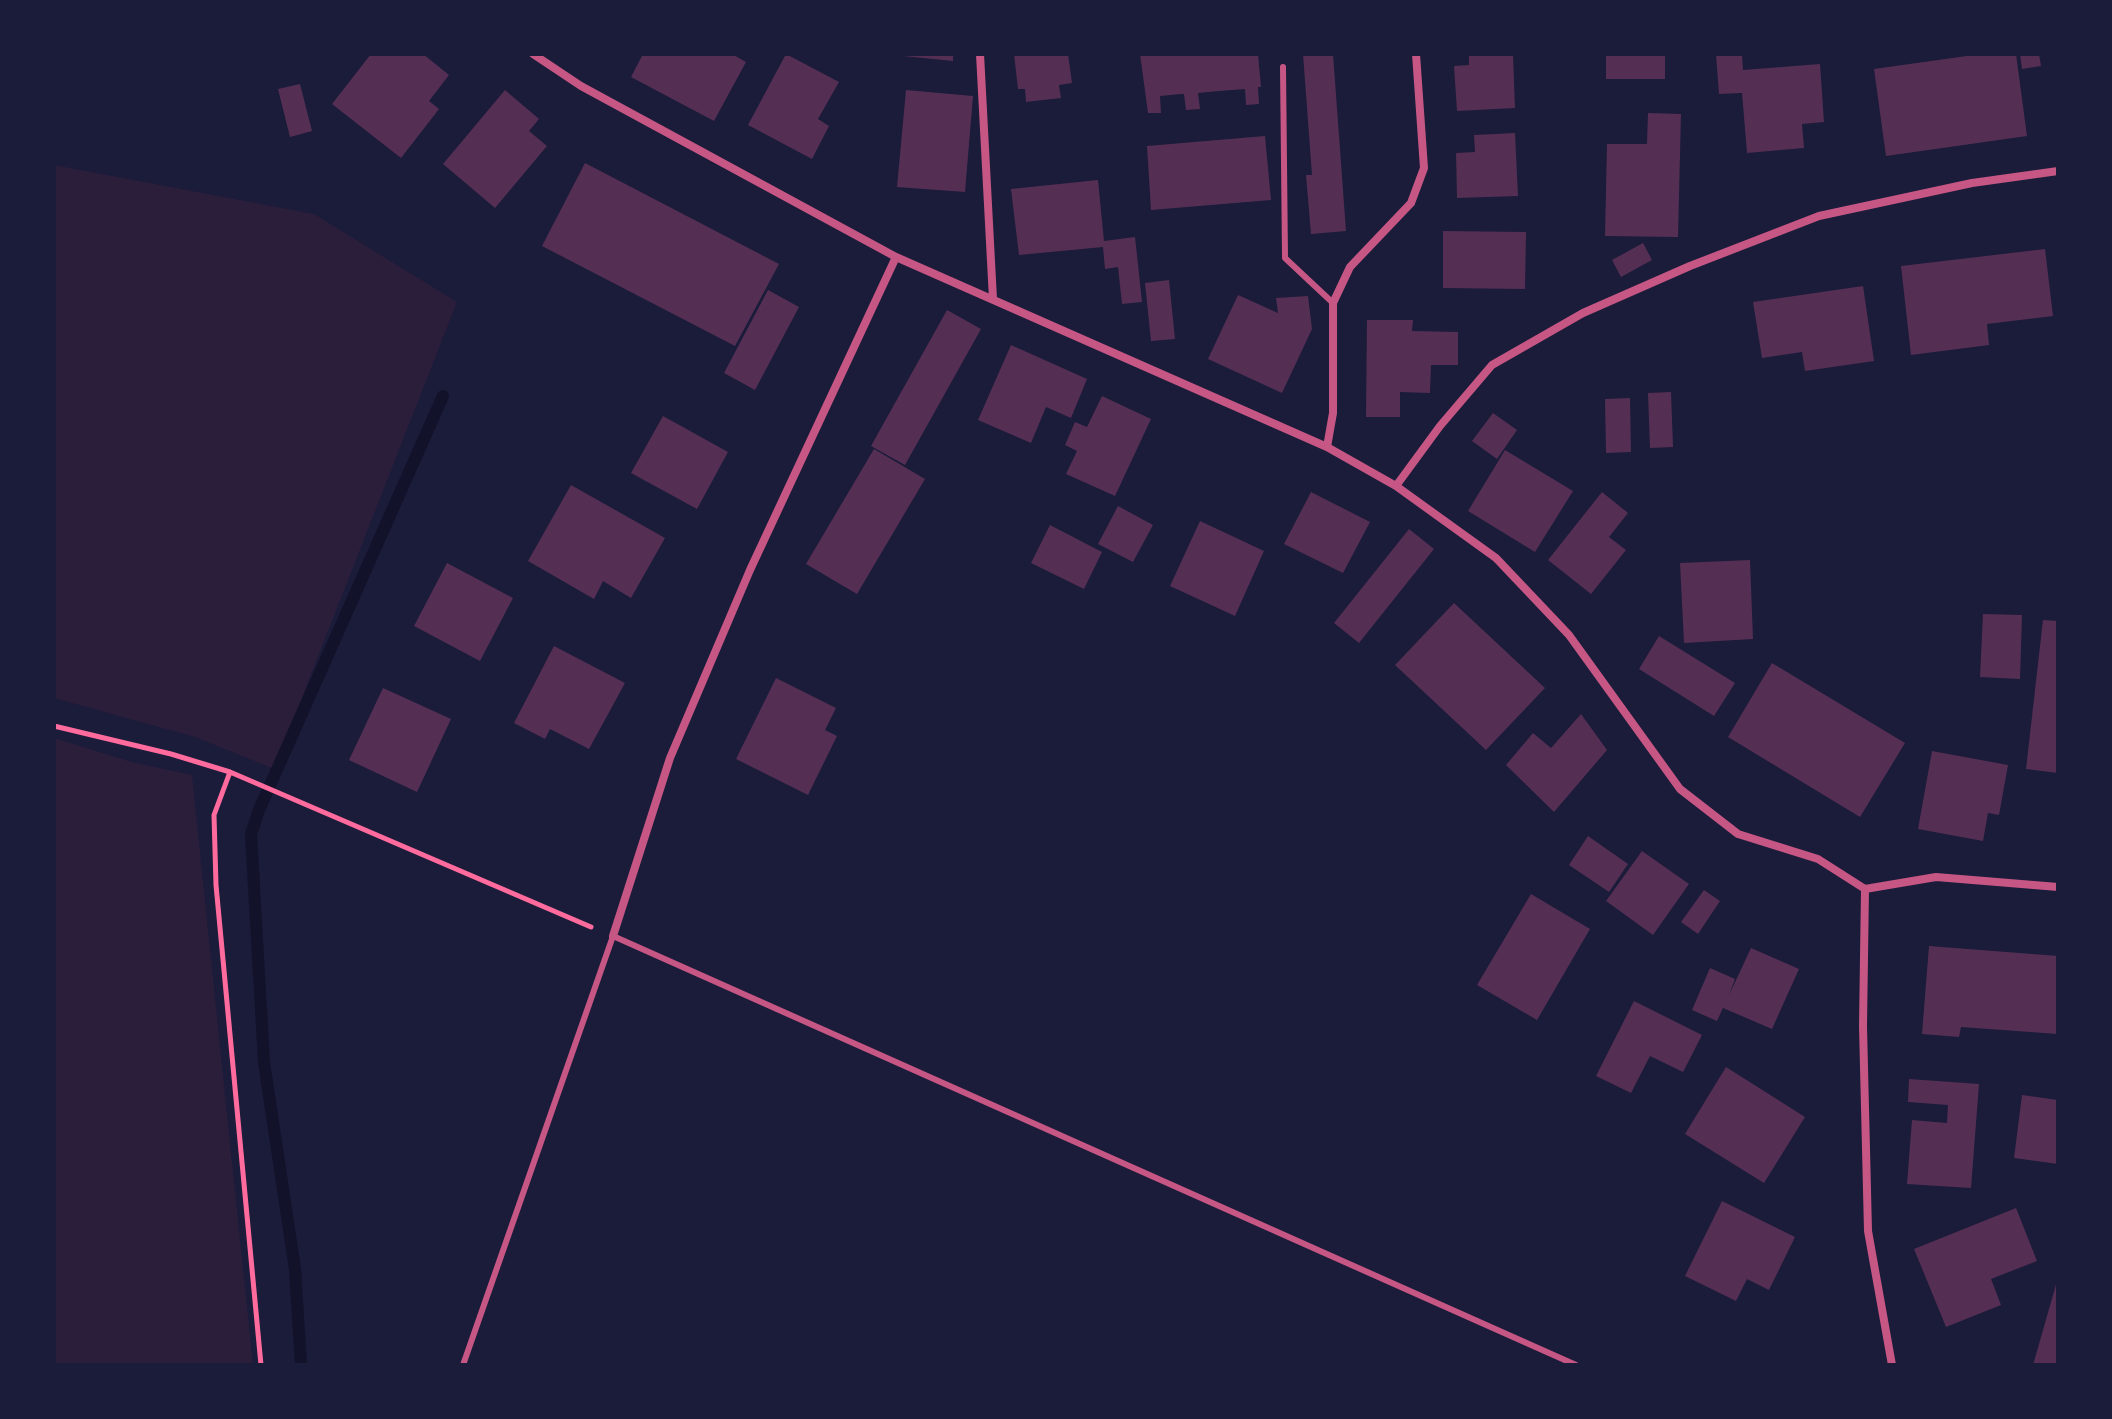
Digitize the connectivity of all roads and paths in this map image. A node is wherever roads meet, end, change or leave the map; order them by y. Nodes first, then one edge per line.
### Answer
1 (533, 54) edge
2 (980, 54) edge
3 (1416, 54) edge
4 (1283, 67) dead end
5 (2058, 171) edge
6 (896, 257) junction
7 (993, 299) junction
8 (1333, 303) junction
9 (1327, 447) junction
10 (1396, 486) junction
11 (54, 726) edge
12 (230, 772) junction
13 (2058, 887) edge
14 (1865, 889) junction
15 (613, 936) junction
16 (261, 1365) edge
17 (463, 1365) edge
18 (1576, 1365) edge
19 (1892, 1365) edge

1 - 6 street
2 - 7 street
3 - 8 street
4 - 8 lane
5 - 10 street
6 - 7 street
6 - 15 street
7 - 9 street
8 - 9 street
9 - 10 street
10 - 14 street
11 - 12 path
12 - 15 path
12 - 16 path
13 - 14 street
14 - 19 street
15 - 17 lane
15 - 18 lane

